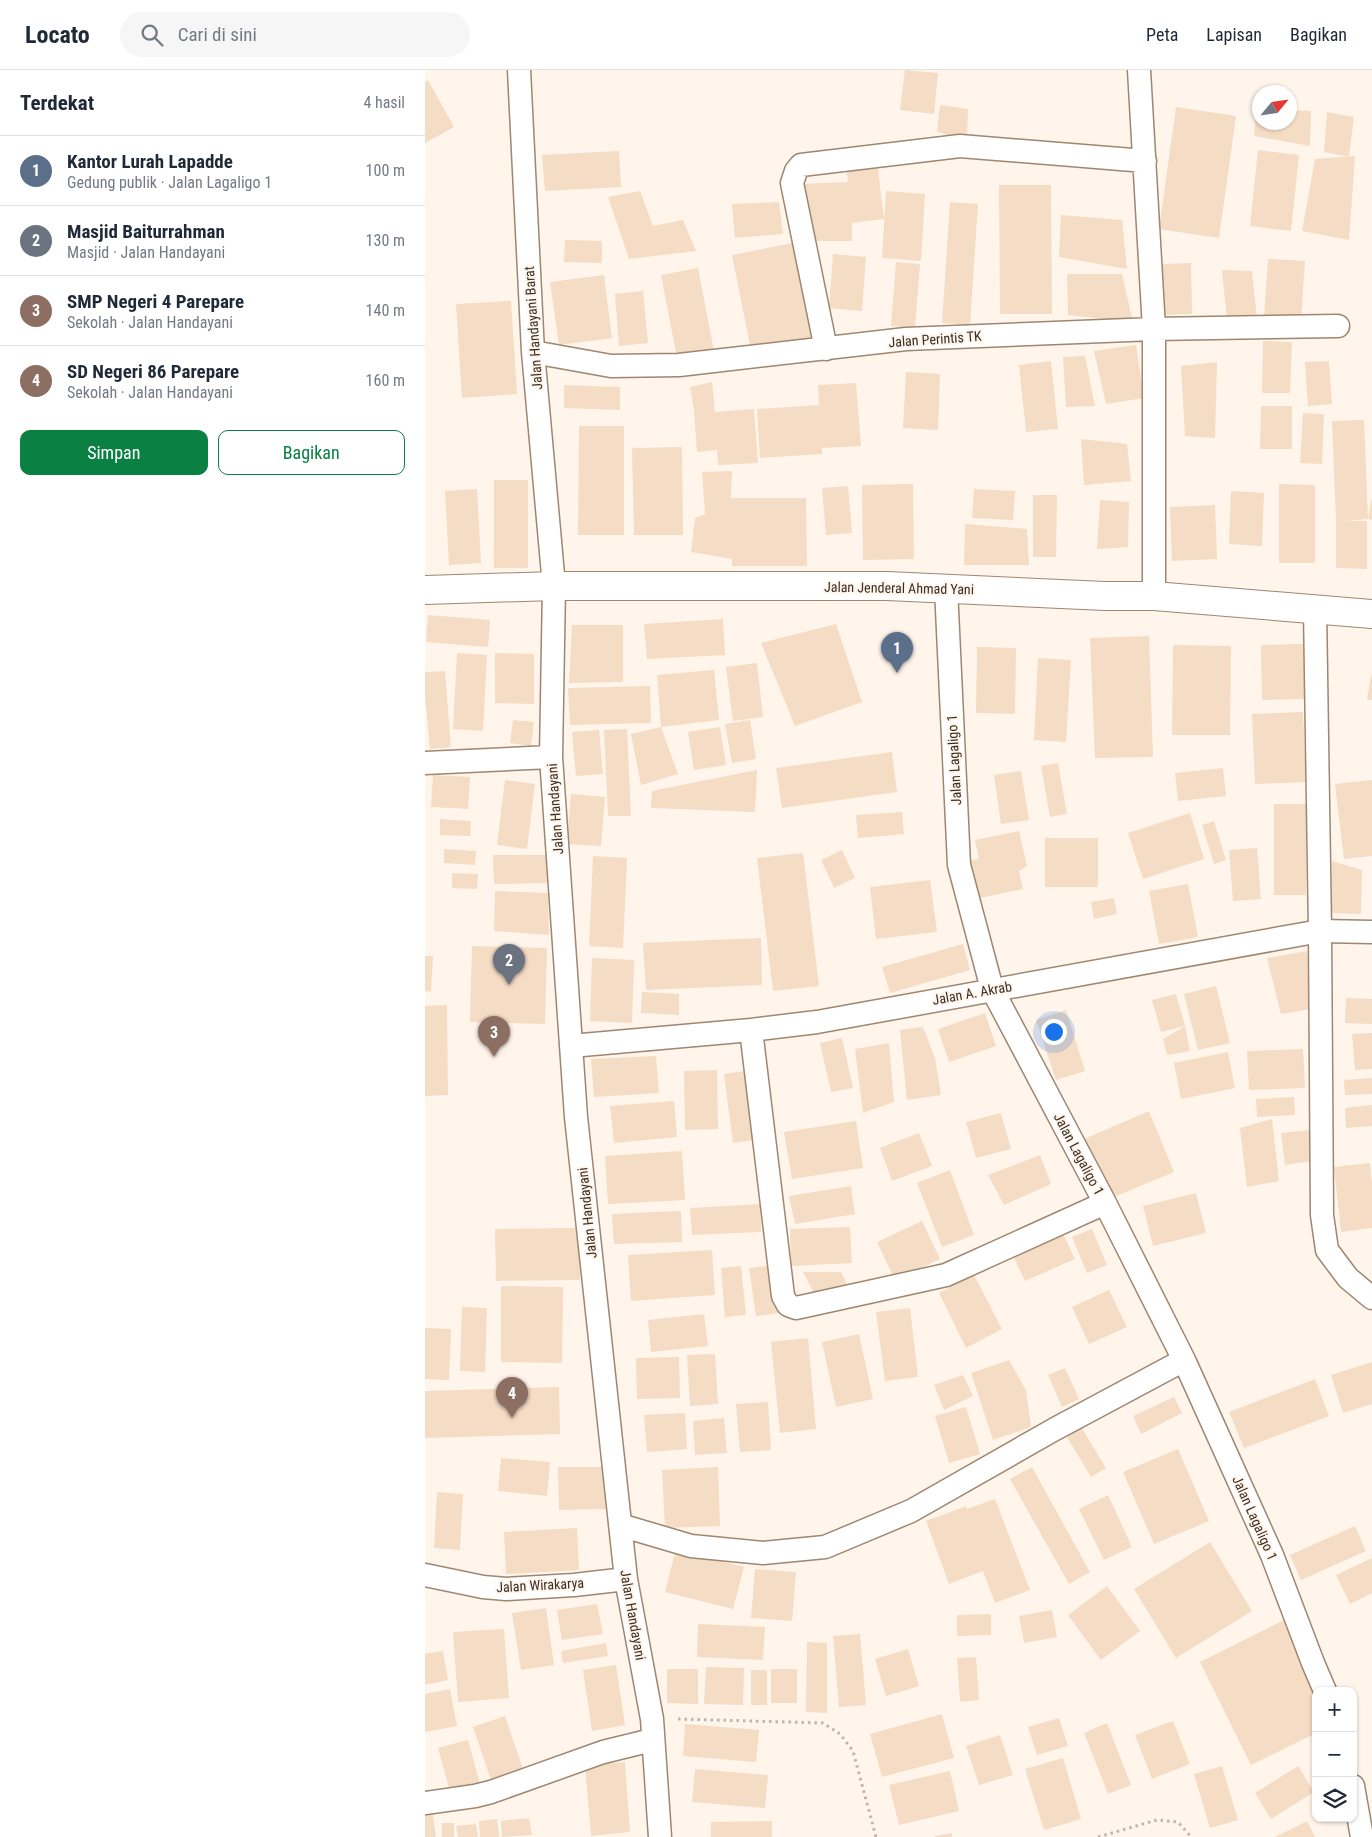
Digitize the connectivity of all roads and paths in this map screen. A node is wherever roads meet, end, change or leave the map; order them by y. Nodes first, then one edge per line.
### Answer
1 (519, 70) edge
2 (1139, 70) edge
3 (1145, 161) junction
4 (1338, 326) dead end
5 (1154, 329) junction
6 (825, 349) junction
7 (533, 352) junction
8 (555, 586) junction
9 (946, 588) junction
10 (425, 590) edge
11 (1155, 596) junction
12 (1315, 608) junction
13 (1372, 614) edge
14 (551, 757) junction
15 (425, 763) edge
16 (1320, 931) junction
17 (1372, 932) edge
18 (993, 989) junction
19 (751, 1030) junction
20 (571, 1046) junction
21 (1105, 1203) junction
22 (1372, 1298) edge
23 (1184, 1360) junction
24 (620, 1525) junction
25 (425, 1575) edge
26 (626, 1579) junction
27 (1323, 1687) edge
28 (652, 1730) junction
29 (425, 1803) edge
30 (1357, 1809) edge
31 (660, 1837) edge
32 (876, 1837) edge
33 (1098, 1837) edge
34 (1191, 1837) edge
35 (1362, 1837) edge

1 - 7 street, Jalan Handayani Barat
2 - 3 street
3 - 5 street
3 - 6 street
4 - 5 street, Jalan Perintis TK
5 - 6 street, Jalan Perintis TK
5 - 11 street
6 - 7 street, Jalan Perintis TK
7 - 8 street, Jalan Handayani Barat
8 - 9 highway, Jalan Jenderal Ahmad Yani
8 - 10 highway, Jalan Jenderal Ahmad Yani
8 - 14 street, Jalan Handayani
9 - 11 highway, Jalan Jenderal Ahmad Yani
9 - 18 street, Jalan Lagaligo 1
11 - 12 highway, Jalan Jenderal Ahmad Yani
12 - 13 highway, Jalan Jenderal Ahmad Yani
12 - 16 street
14 - 15 street
14 - 20 street, Jalan Handayani
16 - 17 street, Jalan A. Akrab
16 - 18 street, Jalan A. Akrab
16 - 22 street
18 - 19 street, Jalan A. Akrab
18 - 21 street, Jalan Lagaligo 1
19 - 20 street, Jalan A. Akrab
19 - 21 street
20 - 24 street, Jalan Handayani
21 - 23 street, Jalan Lagaligo 1
23 - 24 street
23 - 27 street, Jalan Lagaligo 1
24 - 26 street, Jalan Handayani
25 - 26 street, Jalan Wirakarya
26 - 28 street, Jalan Handayani
28 - 29 street
28 - 31 street, Jalan Handayani
28 - 32 path
30 - 35 street
33 - 34 path

